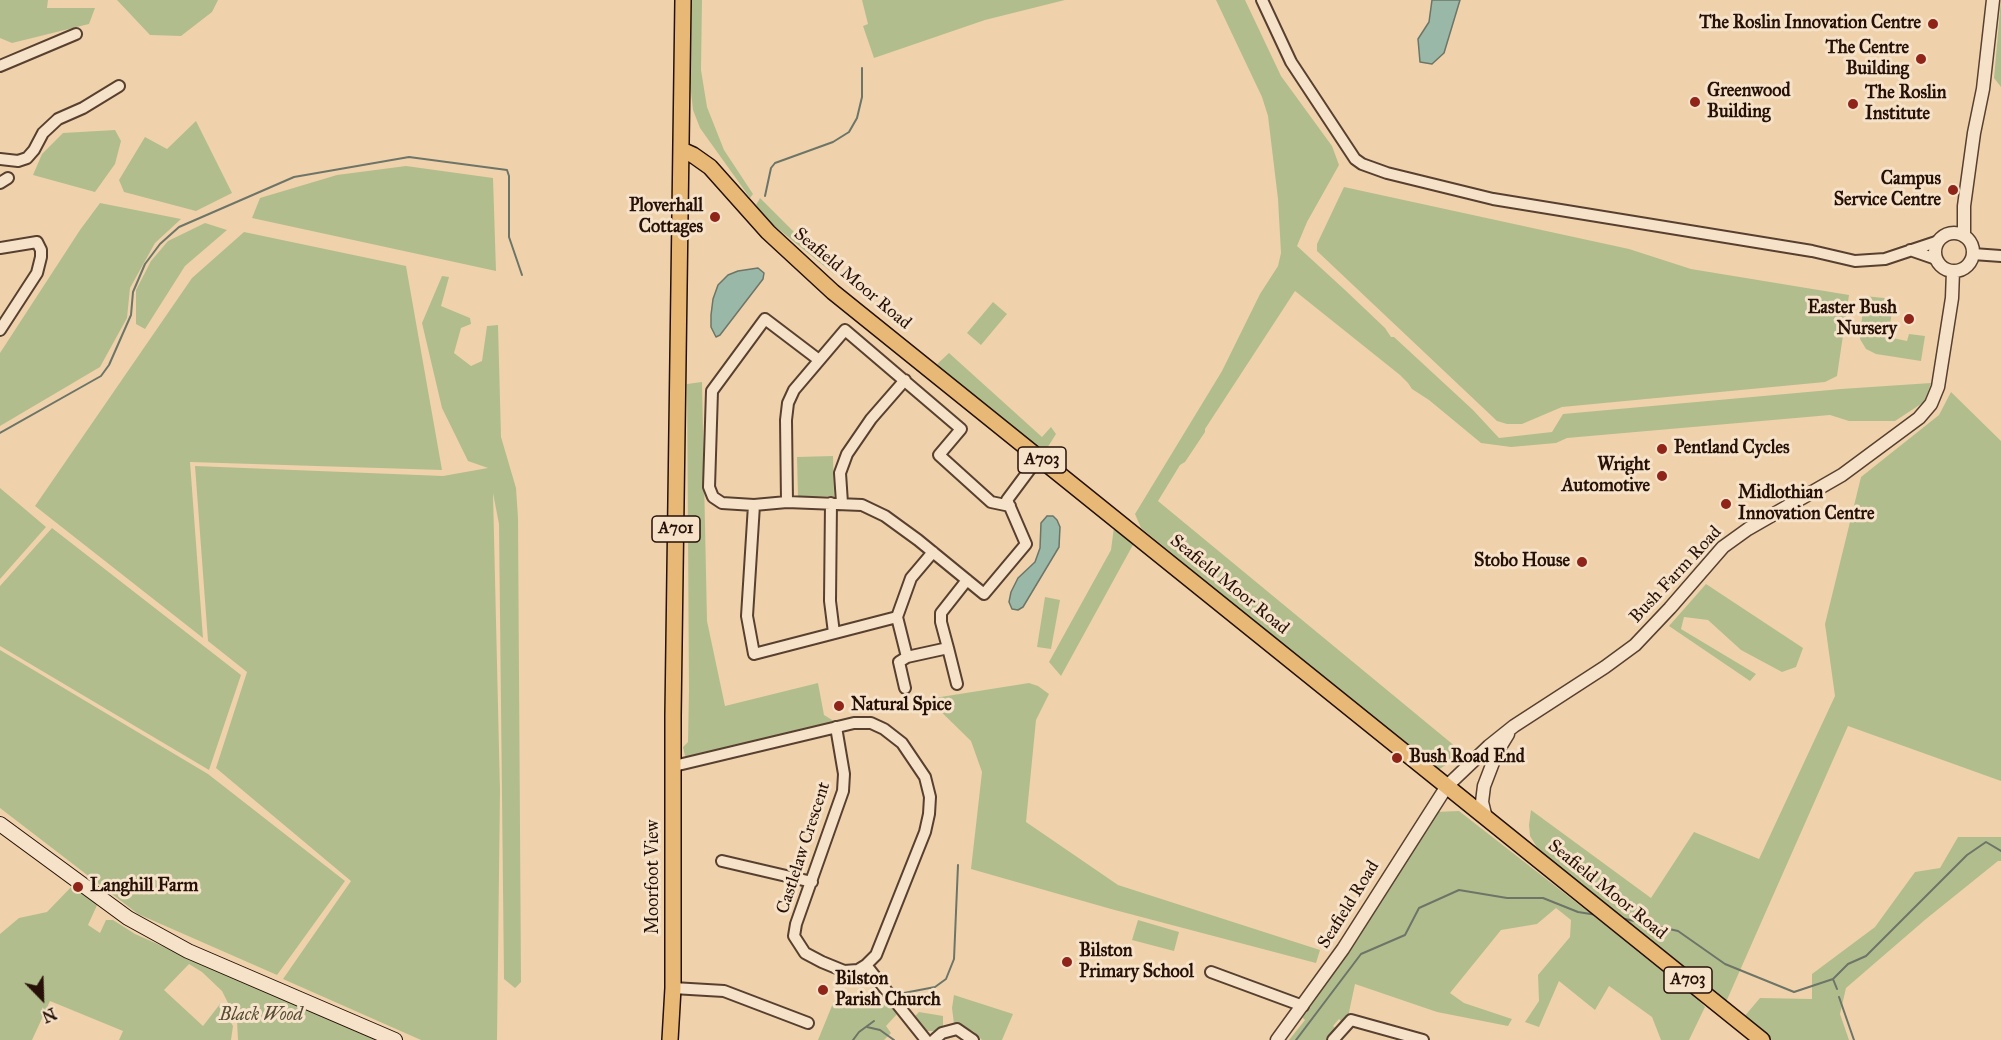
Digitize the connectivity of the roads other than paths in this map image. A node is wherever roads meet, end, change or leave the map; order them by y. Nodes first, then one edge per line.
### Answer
1 (683, 0) edge
2 (1262, 0) edge
3 (1992, 0) edge
4 (76, 34) dead end
5 (0, 66) edge
6 (119, 86) dead end
7 (682, 150) junction
8 (0, 159) edge
9 (1964, 206) junction
10 (1950, 232) junction
11 (1964, 235) junction
12 (1936, 242) junction
13 (0, 248) edge
14 (1910, 249) junction
15 (1973, 254) junction
16 (2001, 256) edge
17 (1936, 259) junction
18 (1953, 271) junction
19 (0, 330) edge
20 (819, 360) junction
21 (905, 380) junction
22 (1039, 457) junction
23 (787, 502) junction
24 (837, 503) junction
25 (754, 505) junction
26 (1010, 506) junction
27 (933, 552) junction
28 (967, 580) junction
29 (897, 617) junction
30 (834, 633) junction
31 (948, 648) junction
32 (908, 657) junction
33 (957, 684) dead end
34 (905, 688) dead end
35 (1514, 726) junction
36 (836, 727) junction
37 (674, 766) junction
38 (1447, 786) junction
39 (1486, 818) junction
40 (0, 824) edge
41 (722, 861) dead end
42 (812, 882) junction
43 (866, 965) junction
44 (1211, 972) dead end
45 (673, 988) junction
46 (1303, 1006) junction
47 (808, 1023) dead end
48 (1418, 1039) edge
49 (395, 1040) edge
50 (670, 1040) edge
51 (926, 1040) edge
52 (934, 1040) edge
53 (973, 1040) edge
54 (1277, 1040) edge
55 (1333, 1040) edge
56 (1761, 1040) edge

1 - 7 main road, A701
2 - 14 street
3 - 9 street
4 - 5 street
6 - 8 street
7 - 22 main road, Seafield Moor Road / A703
7 - 37 main road, Moorfoot View / A701
9 - 10 street
9 - 11 street
10 - 11 street
10 - 12 street
11 - 15 street
12 - 14 street
12 - 17 street
13 - 19 street
14 - 17 street
15 - 16 street
15 - 18 street
17 - 18 street
18 - 35 street, Bush Farm Road
20 - 21 street
20 - 23 street
20 - 25 street
21 - 24 street
21 - 26 street
22 - 26 street
22 - 38 main road, Seafield Moor Road / A703
23 - 24 street
23 - 25 street
24 - 27 street
24 - 30 street
25 - 30 street
26 - 28 street
27 - 28 street
27 - 29 street
28 - 31 street
29 - 30 street
29 - 32 street
31 - 32 street
31 - 33 street
32 - 34 street
35 - 38 street, Bush Farm Road
35 - 39 street, Bush Farm Road
36 - 37 street
36 - 42 street, Castlelaw Crescent
36 - 43 street
37 - 45 main road, Moorfoot View / A701
38 - 39 main road, Seafield Moor Road / A703
38 - 46 street, Seafield Road
39 - 56 main road, Seafield Moor Road / A703
40 - 49 main road
41 - 42 street
42 - 43 street, Castlelaw Crescent
43 - 51 street
44 - 46 street
45 - 47 street
45 - 50 main road, Moorfoot View / A701
46 - 54 street, Seafield Road
48 - 55 street
52 - 53 street

